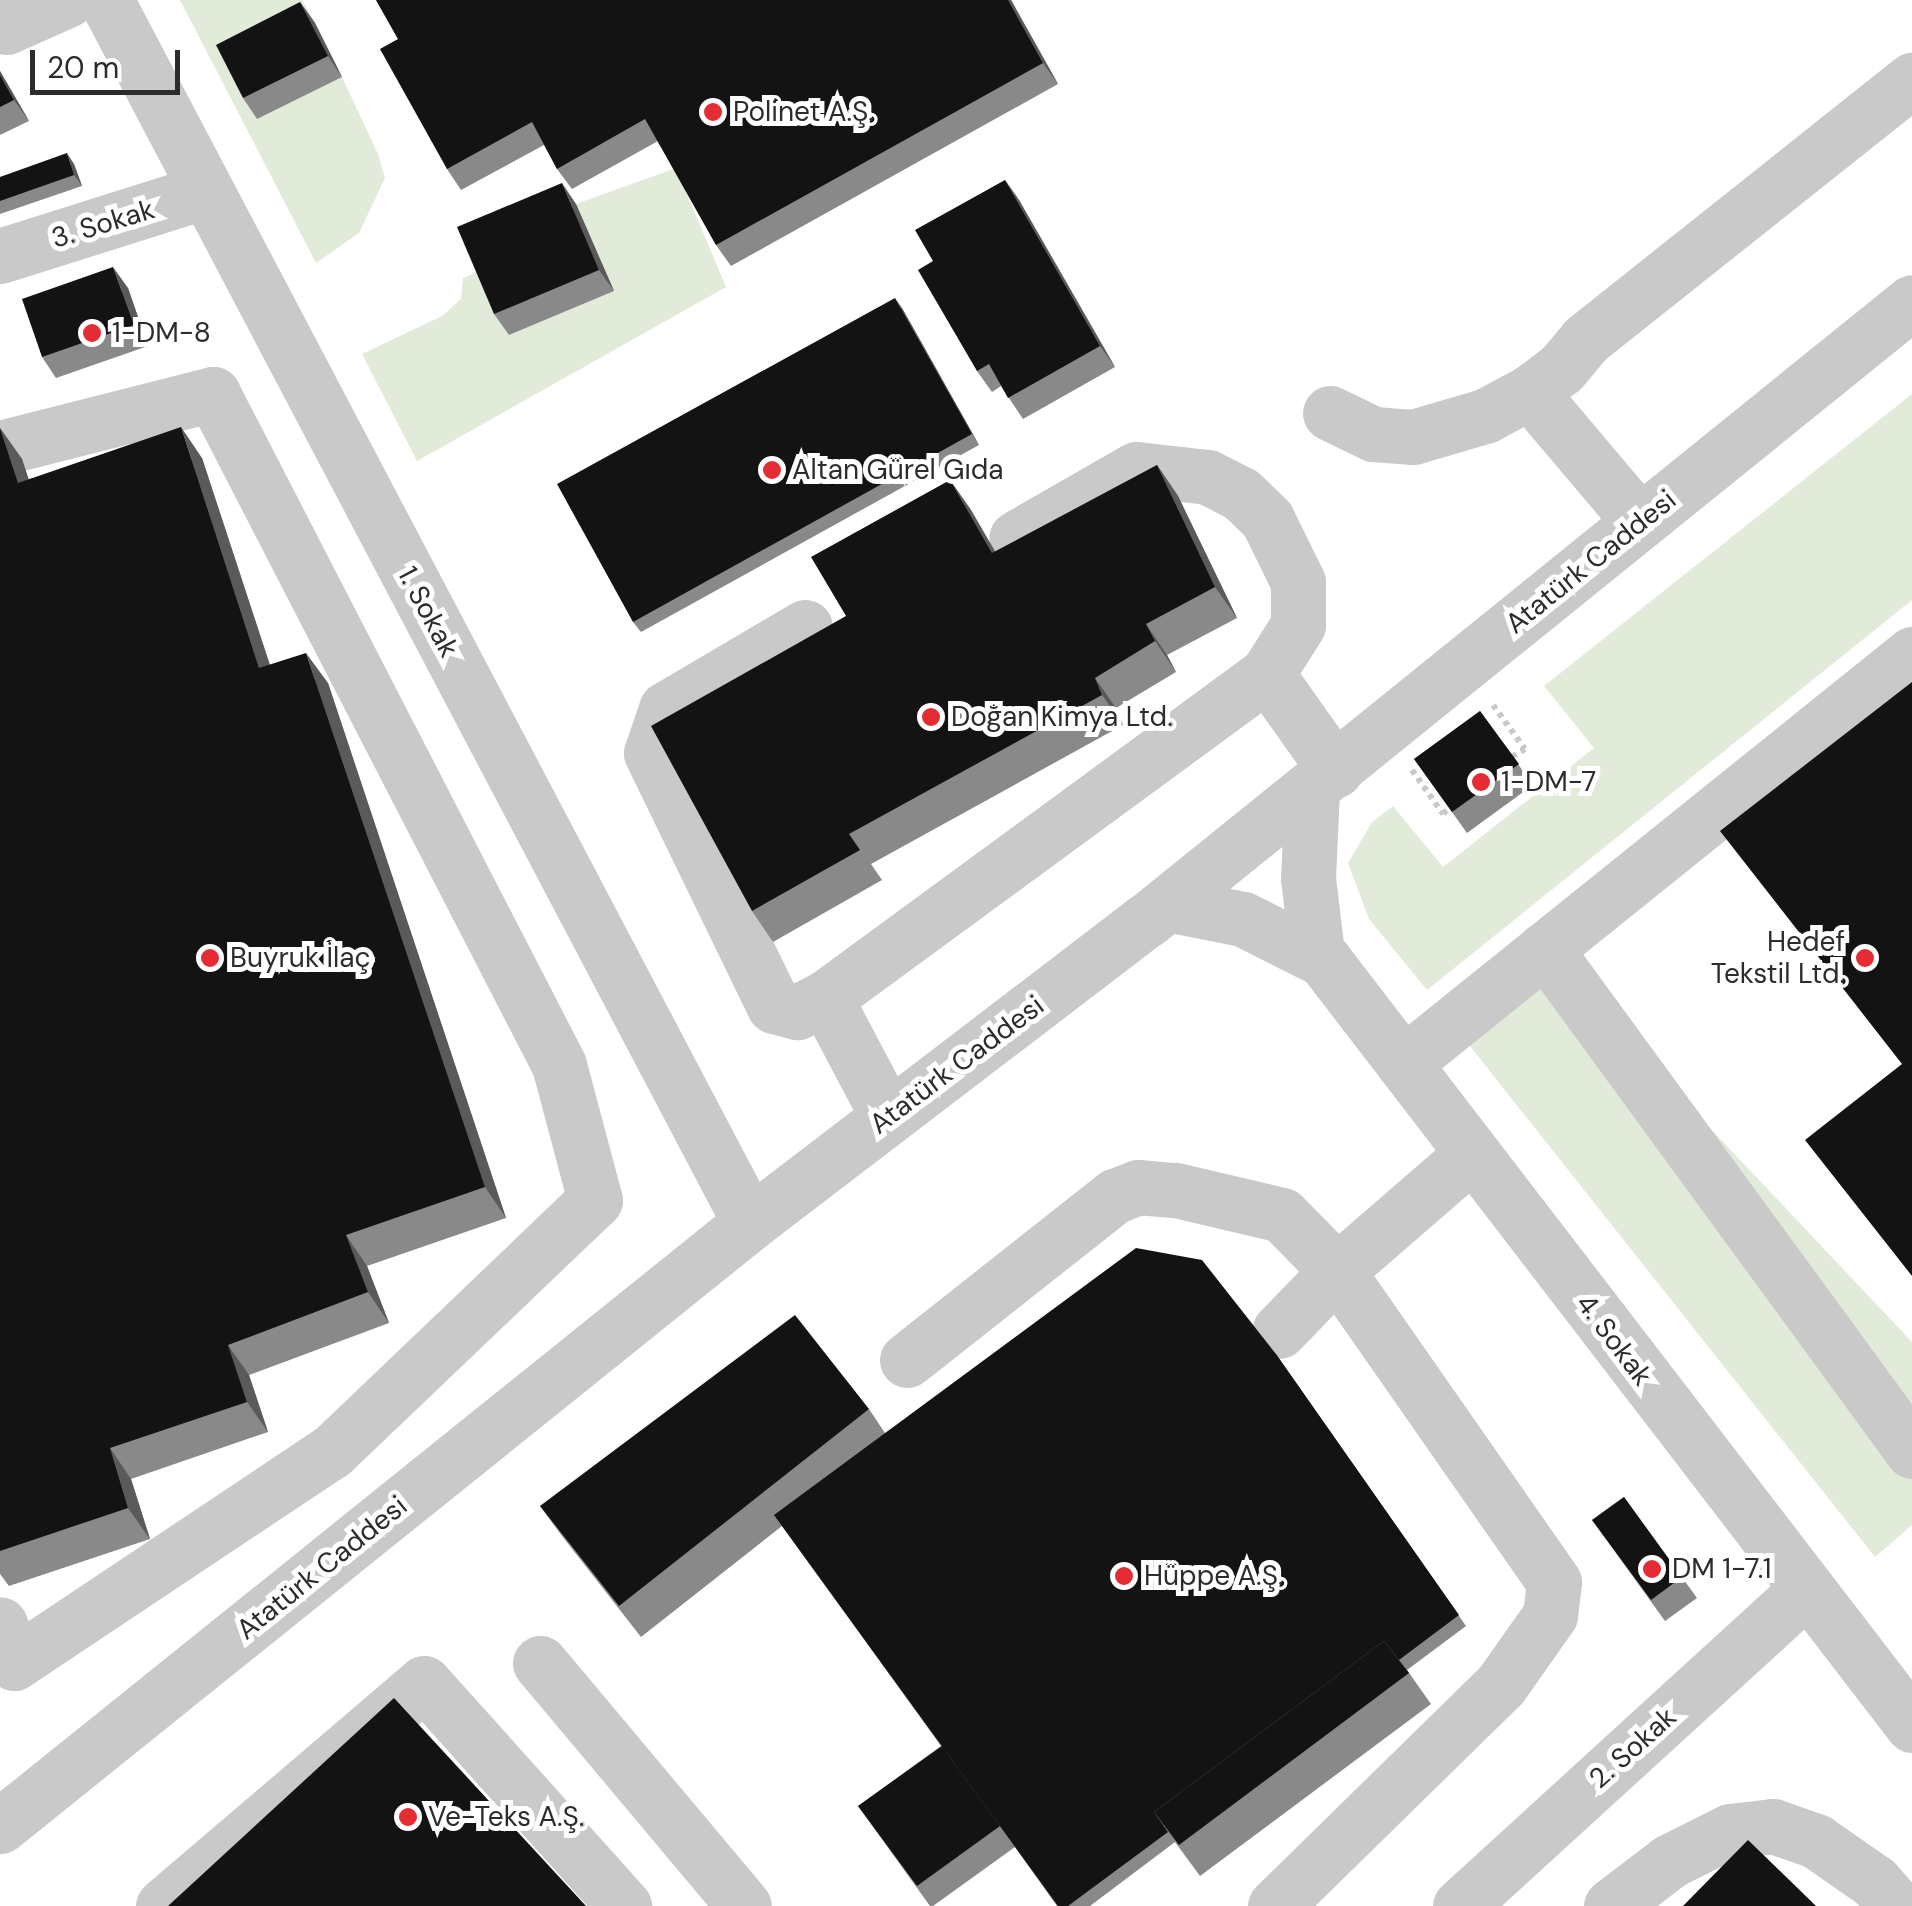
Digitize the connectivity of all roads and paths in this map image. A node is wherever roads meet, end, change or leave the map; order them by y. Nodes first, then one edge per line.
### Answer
1 (67, 0) edge
2 (106, 0) edge
3 (6, 28) dead end
4 (1912, 80) edge
5 (206, 191) junction
6 (0, 256) edge
7 (1912, 302) edge
8 (1530, 392) junction
9 (1330, 412) dead end
10 (0, 448) edge
11 (1640, 522) junction
12 (1016, 538) edge
13 (805, 627) dead end
14 (1912, 654) edge
15 (1267, 674) junction
16 (1490, 700) dead end
17 (1513, 756) edge
18 (1324, 779) junction
19 (1423, 786) edge
20 (1449, 808) edge
21 (1167, 904) junction
22 (1545, 949) junction
23 (1318, 953) junction
24 (825, 998) junction
25 (1405, 1062) junction
26 (888, 1117) junction
27 (1472, 1154) junction
28 (750, 1223) junction
29 (1337, 1271) junction
30 (1278, 1331) dead end
31 (907, 1360) dead end
32 (332, 1451) junction
33 (1912, 1451) edge
34 (389, 1514) junction
35 (1805, 1591) junction
36 (0, 1624) edge
37 (540, 1663) dead end
38 (1904, 1699) edge
39 (0, 1826) edge
40 (163, 1906) edge
41 (624, 1906) edge
42 (744, 1906) edge
43 (1275, 1906) edge
44 (1460, 1906) edge
45 (1611, 1906) edge
46 (1896, 1906) edge

1 - 3 street
2 - 5 street, 1. Sokak
4 - 8 street
5 - 6 street, 3. Sokak
5 - 28 street, 1. Sokak
7 - 11 street, Atatürk Caddesi
8 - 9 street
8 - 11 street
10 - 32 street
11 - 18 street, Atatürk Caddesi
12 - 15 street
13 - 24 street
14 - 22 street
15 - 18 street
15 - 24 street
16 - 17 path
18 - 21 street, Atatürk Caddesi
18 - 23 street
19 - 20 path
21 - 23 street
21 - 26 street, Atatürk Caddesi
22 - 25 street
22 - 33 street
23 - 25 street, 4. Sokak
24 - 26 street
25 - 27 street, 4. Sokak
26 - 28 street, Atatürk Caddesi
27 - 29 street
27 - 35 street, 4. Sokak
28 - 34 street, Atatürk Caddesi
29 - 30 street
29 - 31 street
29 - 43 street
32 - 34 street
32 - 36 street
34 - 39 street, Atatürk Caddesi
35 - 38 street, 4. Sokak
35 - 44 street, 2. Sokak
37 - 42 street
40 - 41 street
45 - 46 street

